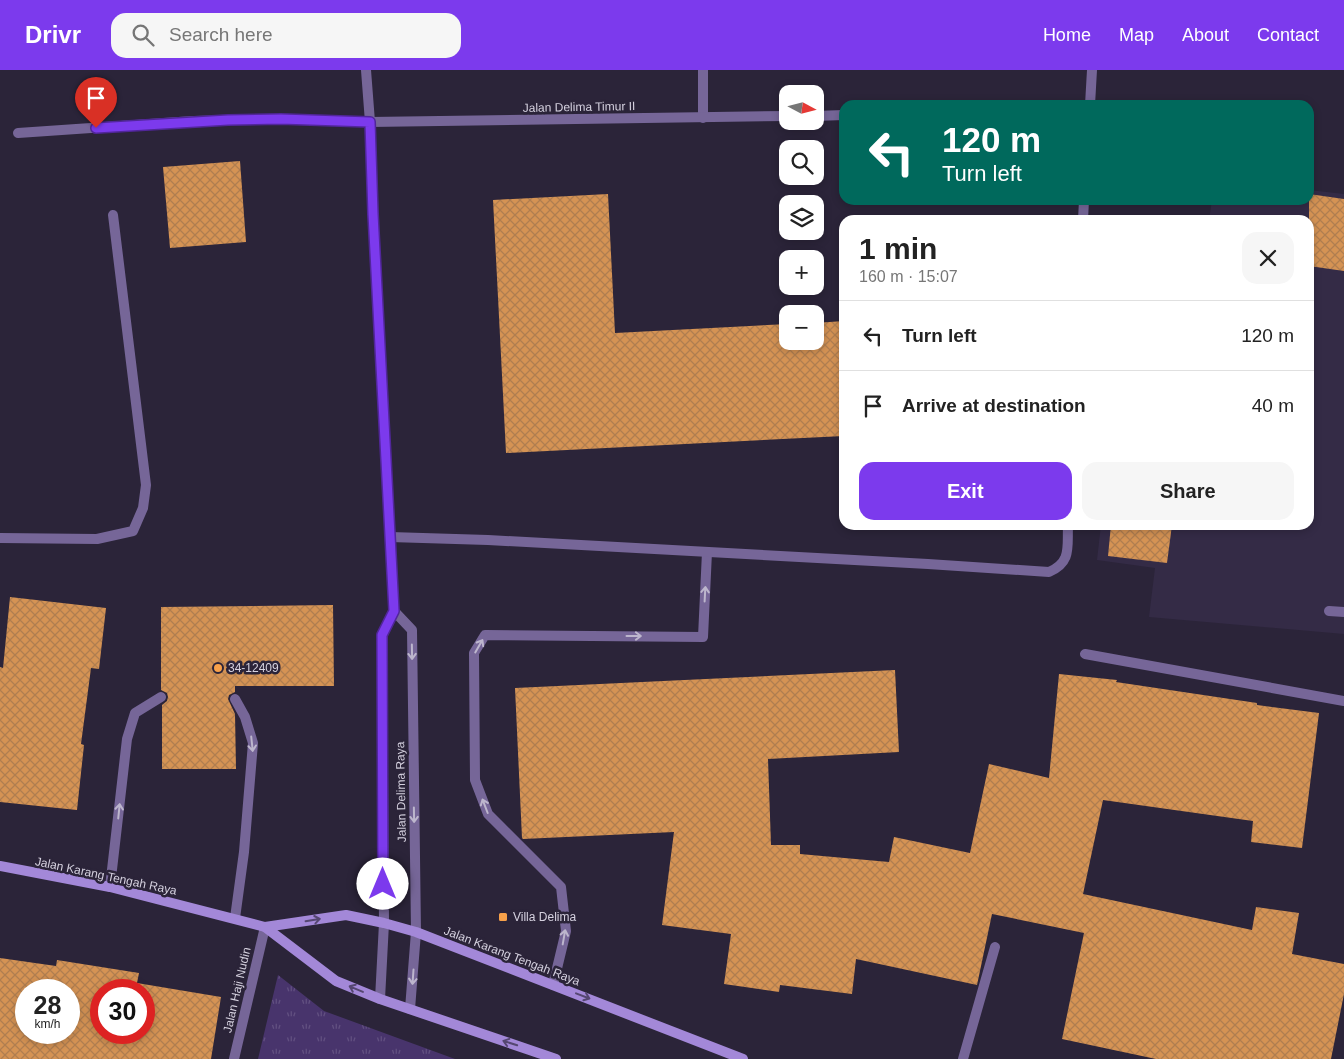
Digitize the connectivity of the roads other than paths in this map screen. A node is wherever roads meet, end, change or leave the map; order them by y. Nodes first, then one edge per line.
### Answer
1 (366, 70) edge
2 (702, 70) edge
3 (1092, 70) edge
4 (1090, 100) edge
5 (839, 115) edge
6 (779, 116) edge
7 (824, 116) edge
8 (703, 118) junction
9 (370, 122) junction
10 (18, 133) dead end
11 (113, 215) dead end
12 (1068, 530) edge
13 (390, 537) junction
14 (0, 538) edge
15 (707, 552) junction
16 (394, 611) junction
17 (1329, 611) dead end
18 (1344, 612) edge
19 (1085, 654) dead end
20 (162, 697) dead end
21 (235, 699) dead end
22 (1344, 701) edge
23 (0, 866) edge
24 (110, 887) junction
25 (235, 918) junction
26 (384, 923) junction
27 (265, 927) junction
28 (416, 932) junction
29 (995, 947) dead end
30 (553, 985) junction
31 (380, 999) junction
32 (410, 1009) junction
33 (234, 1059) edge
34 (556, 1059) edge
35 (743, 1059) edge
36 (963, 1059) edge

1 - 9 street
2 - 8 street
3 - 4 street
5 - 7 street
6 - 8 street, Jalan Delima Timur II
8 - 9 street, Jalan Delima Timur II
9 - 10 street, Jalan Delima Timur II
9 - 13 street
11 - 14 street
12 - 15 street
13 - 15 street
13 - 16 street
30 -> 15 street
16 - 26 street, Jalan Delima Raya
16 -> 28 street, Jalan Delima Raya
17 - 18 street
19 - 22 street
24 -> 20 street
21 -> 25 street
23 - 24 main road, Jalan Karang Tengah Raya
24 - 25 main road, Jalan Karang Tengah Raya
25 - 27 main road, Jalan Karang Tengah Raya
27 -> 26 main road, Jalan Karang Tengah Raya
26 - 28 main road, Jalan Karang Tengah Raya
26 - 31 street, Jalan Delima Raya
31 -> 27 main road, Jalan Karang Tengah Raya
27 - 33 street, Jalan Haji Nudin
28 - 30 main road, Jalan Karang Tengah Raya
28 -> 32 street, Jalan Delima Raya
29 - 36 street
30 -> 35 main road, Jalan Karang Tengah Raya
31 - 32 main road, Jalan Karang Tengah Raya
34 -> 32 main road, Jalan Karang Tengah Raya

